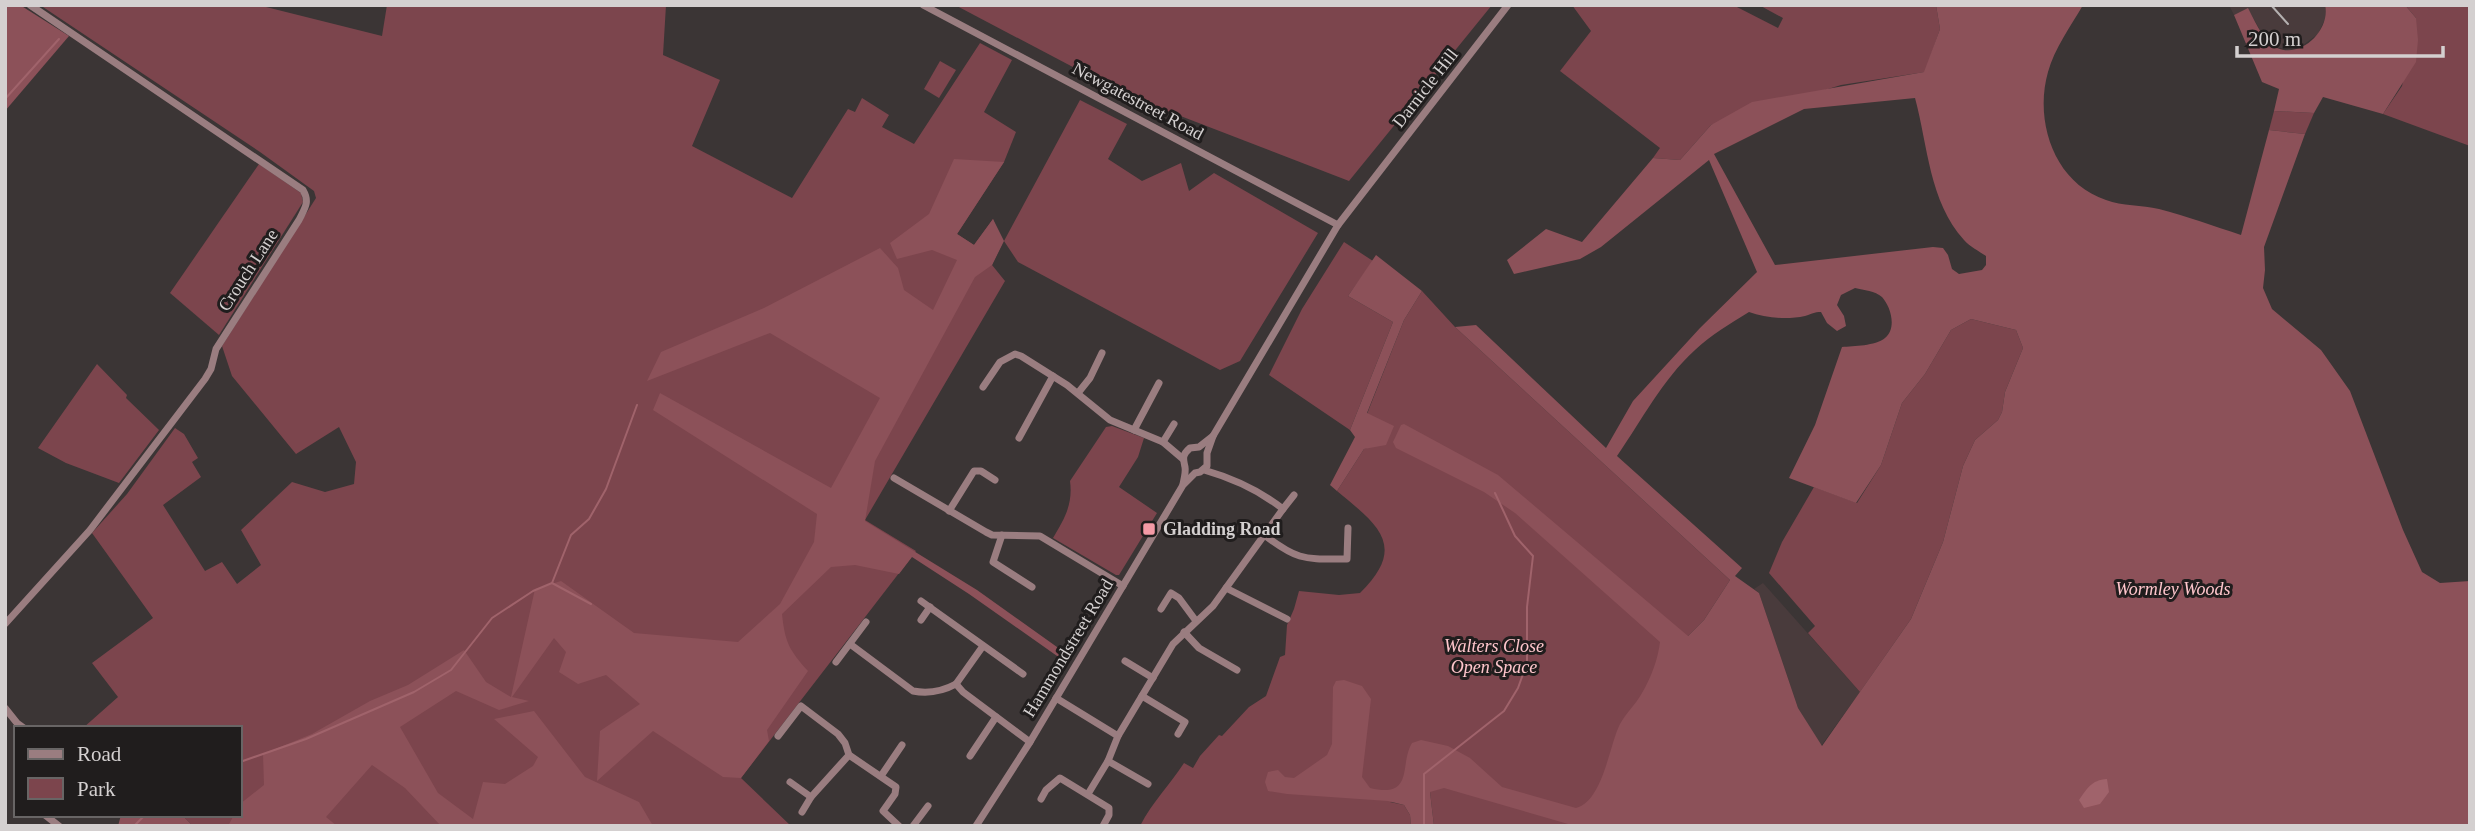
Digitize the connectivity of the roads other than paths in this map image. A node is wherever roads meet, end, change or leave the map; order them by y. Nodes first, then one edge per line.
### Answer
1 (30, 5) edge
2 (923, 5) edge
3 (1508, 5) edge
4 (1338, 225) junction
5 (1102, 353) dead end
6 (1054, 376) junction
7 (1158, 383) dead end
8 (983, 387) dead end
9 (1078, 393) junction
10 (1174, 424) dead end
11 (1134, 430) junction
12 (1213, 436) junction
13 (1019, 438) dead end
14 (1163, 442) junction
15 (1199, 447) junction
16 (1207, 453) junction
17 (1184, 455) junction
18 (1209, 462) junction
19 (1185, 468) junction
20 (1204, 470) junction
21 (1195, 473) junction
22 (1218, 473) junction
23 (894, 478) dead end
24 (995, 480) dead end
25 (1184, 485) junction
26 (1294, 495) dead end
27 (1283, 509) junction
28 (949, 511) junction
29 (1348, 528) dead end
30 (1263, 534) junction
31 (1002, 535) junction
32 (1123, 586) junction
33 (1032, 587) dead end
34 (1226, 588) junction
35 (921, 601) dead end
36 (930, 607) junction
37 (1161, 609) dead end
38 (1287, 619) dead end
39 (921, 620) dead end
40 (1196, 621) junction
41 (866, 622) dead end
42 (5, 624) edge
43 (1184, 632) junction
44 (849, 644) junction
45 (983, 646) junction
46 (1125, 661) dead end
47 (836, 662) dead end
48 (1237, 670) dead end
49 (1023, 674) dead end
50 (1153, 678) junction
51 (956, 684) junction
52 (808, 696) dead end
53 (1142, 696) junction
54 (1056, 698) junction
55 (801, 706) junction
56 (5, 708) edge
57 (996, 717) junction
58 (21, 726) edge
59 (1178, 734) dead end
60 (778, 736) dead end
61 (1118, 736) junction
62 (1030, 742) junction
63 (902, 745) dead end
64 (849, 755) junction
65 (970, 756) dead end
66 (1108, 761) junction
67 (1061, 768) dead end
68 (881, 776) junction
69 (1060, 778) junction
70 (790, 782) dead end
71 (1148, 784) dead end
72 (1088, 794) junction
73 (811, 797) junction
74 (1041, 799) dead end
75 (928, 806) dead end
76 (802, 812) dead end
77 (895, 825) edge
78 (913, 826) edge
79 (976, 826) edge
80 (1104, 826) edge

1 - 42 street, Crouch Lane
2 - 4 street, Newgatestreet Road
3 - 4 street, Darnicle Hill
4 - 12 street
5 - 9 street
6 - 8 street
6 - 9 street
6 - 13 street
7 - 11 street
9 - 11 street
10 - 14 street
11 - 14 street
12 - 15 street
12 - 16 street
14 - 17 street
15 - 16 street
15 - 17 street
16 - 18 street
17 - 19 street, Hammondstreet Road
18 - 20 street
18 - 22 street
19 - 21 street
19 - 25 street, Hammondstreet Road
20 - 21 street, Hammondstreet Road
20 - 22 street
21 - 25 street, Hammondstreet Road
22 - 27 street
23 - 28 street
24 - 28 street
25 - 32 street, Hammondstreet Road
26 - 27 street
27 - 30 street
28 - 31 street
29 - 30 street
30 - 34 street
31 - 32 street
31 - 33 street
32 - 54 street, Hammondstreet Road
34 - 38 street
34 - 40 street
35 - 36 street
36 - 39 street
36 - 45 street
37 - 40 street
40 - 43 street
41 - 44 street
43 - 48 street
43 - 50 street
44 - 47 street
44 - 51 street
45 - 49 street
45 - 51 street
46 - 50 street
50 - 53 street
51 - 57 street
52 - 55 street
53 - 59 street
53 - 61 street
54 - 61 street
54 - 62 street, Hammondstreet Road
55 - 60 street
55 - 64 street
56 - 58 street
57 - 62 street
57 - 65 street
61 - 66 street
62 - 79 street, Hammondstreet Road
63 - 68 street
64 - 68 street
64 - 73 street
66 - 71 street
66 - 72 street
67 - 69 street
68 - 77 street
69 - 72 street
69 - 74 street
70 - 73 street
72 - 80 street
73 - 76 street
75 - 78 street

